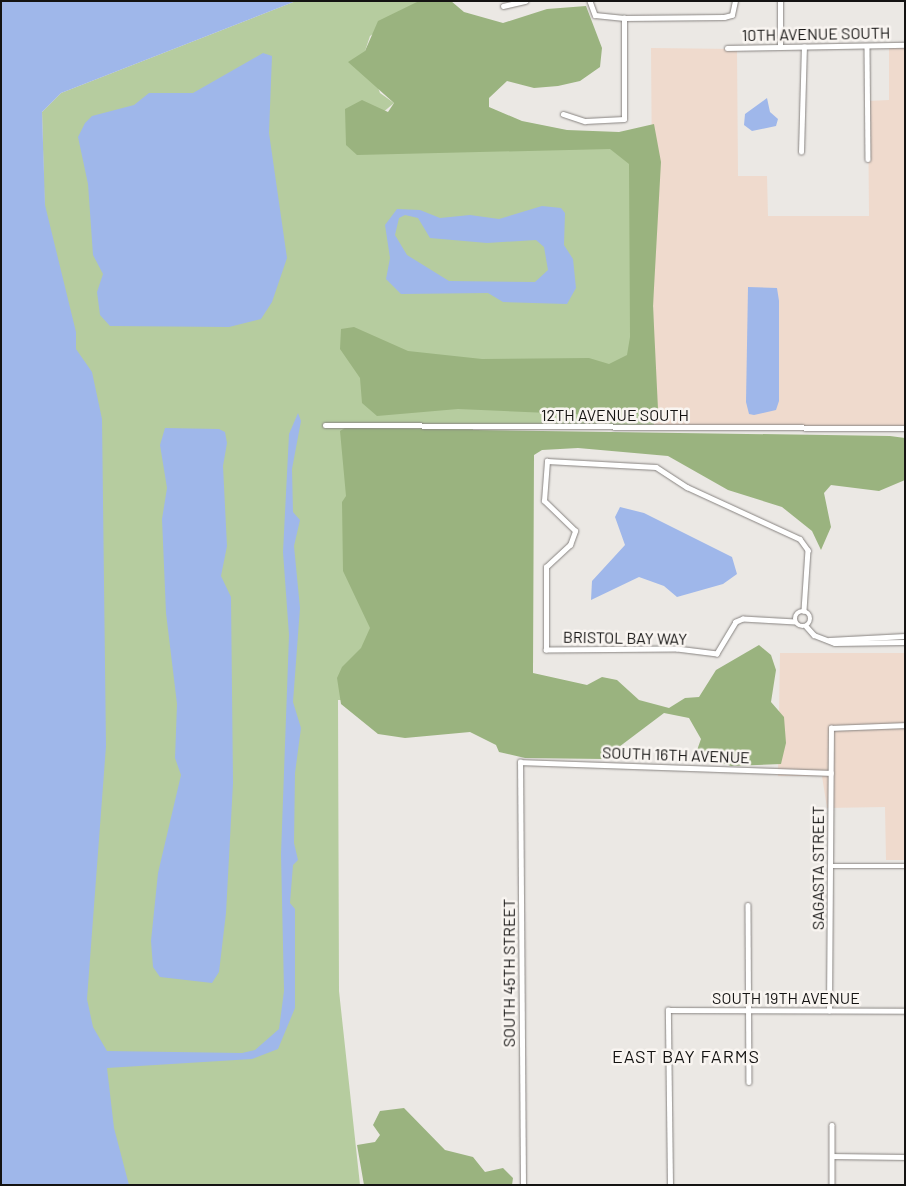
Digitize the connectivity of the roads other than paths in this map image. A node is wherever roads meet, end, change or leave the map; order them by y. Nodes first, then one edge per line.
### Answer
1 (525, 1) edge
2 (590, 1) edge
3 (735, 1) edge
4 (780, 1) edge
5 (503, 6) dead end
6 (624, 18) junction
7 (867, 46) junction
8 (905, 46) edge
9 (804, 47) junction
10 (727, 48) dead end
11 (780, 48) junction
12 (563, 114) dead end
13 (801, 152) dead end
14 (868, 159) dead end
15 (325, 426) dead end
16 (905, 428) edge
17 (804, 611) junction
18 (795, 622) junction
19 (806, 626) junction
20 (905, 636) edge
21 (829, 640) junction
22 (905, 642) edge
23 (905, 725) edge
24 (520, 762) joint
25 (831, 773) junction
26 (830, 866) junction
27 (905, 866) edge
28 (748, 905) dead end
29 (748, 1010) junction
30 (829, 1011) junction
31 (905, 1011) edge
32 (749, 1082) dead end
33 (832, 1124) dead end
34 (832, 1156) junction
35 (905, 1157) edge
36 (522, 1185) edge
37 (670, 1185) edge
38 (832, 1185) edge

1 - 5 street
2 - 6 street
3 - 6 street
4 - 11 street
6 - 12 street
7 - 8 street, 10TH AVENUE SOUTH
7 - 9 street, 10TH AVENUE SOUTH
7 - 14 street
9 - 11 street, 10TH AVENUE SOUTH
9 - 13 street
10 - 11 street, 10TH AVENUE SOUTH
15 - 16 street, 12TH AVENUE SOUTH
17 - 18 street
17 - 18 street, BRISTOL BAY WAY
17 - 19 street
18 - 19 street
19 - 21 street
20 - 21 street
21 - 22 street
23 - 25 street, SAGASTA STREET
24 - 25 street, SOUTH 16TH AVENUE
24 - 36 street, SOUTH 45TH STREET
25 - 26 street, SAGASTA STREET
26 - 27 street
26 - 30 street, SAGASTA STREET
28 - 29 street
29 - 30 street, SOUTH 19TH AVENUE
29 - 32 street
29 - 37 street, SOUTH 19TH AVENUE
30 - 31 street, SOUTH 19TH AVENUE
33 - 34 street
34 - 35 street
34 - 38 street

